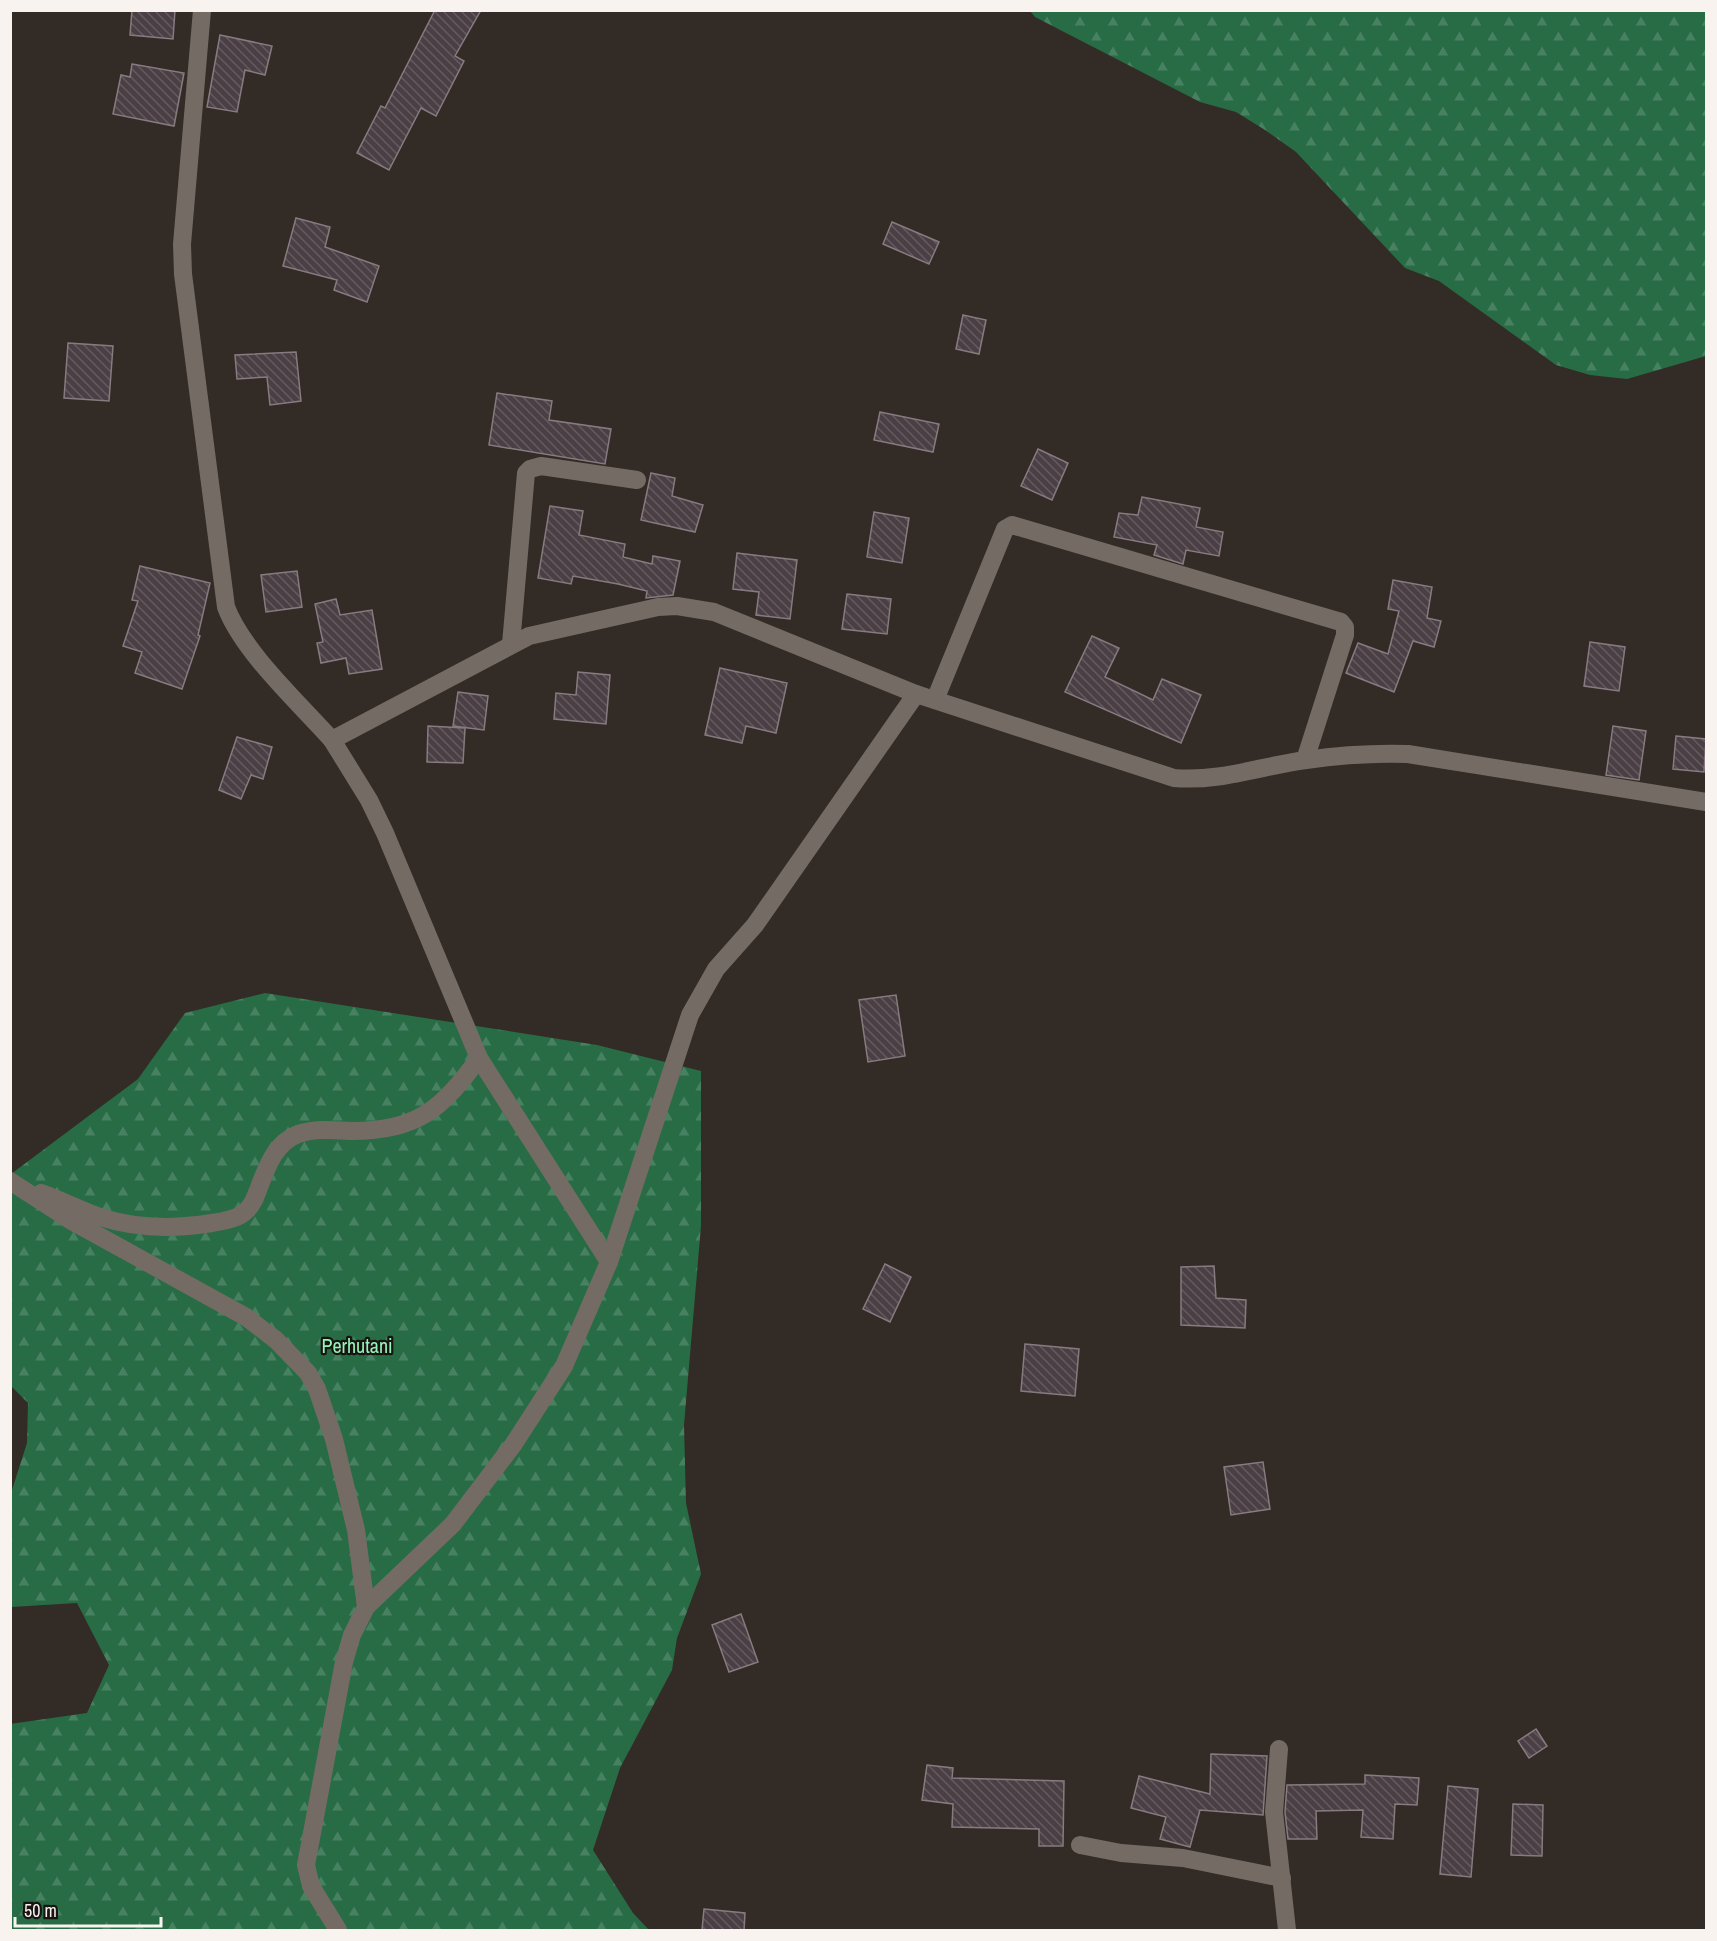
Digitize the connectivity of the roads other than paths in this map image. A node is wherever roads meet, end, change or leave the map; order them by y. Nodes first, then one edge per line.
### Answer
1 (202, 10) edge
2 (638, 480) dead end
3 (511, 644) junction
4 (916, 694) junction
5 (935, 700) junction
6 (332, 740) junction
7 (1305, 760) junction
8 (1707, 802) edge
9 (479, 1058) junction
10 (14, 1183) edge
11 (609, 1262) junction
12 (366, 1607) junction
13 (1279, 1749) dead end
14 (1080, 1845) dead end
15 (1282, 1878) junction
16 (338, 1930) edge
17 (1287, 1930) edge

1 - 6 street
2 - 3 street
3 - 4 street
3 - 6 street
4 - 5 street
4 - 11 street
5 - 7 street
5 - 7 street
6 - 9 street
7 - 8 street
9 - 10 street
9 - 11 street
10 - 12 street
11 - 12 street
12 - 16 street
13 - 15 street
14 - 15 street
15 - 17 street

